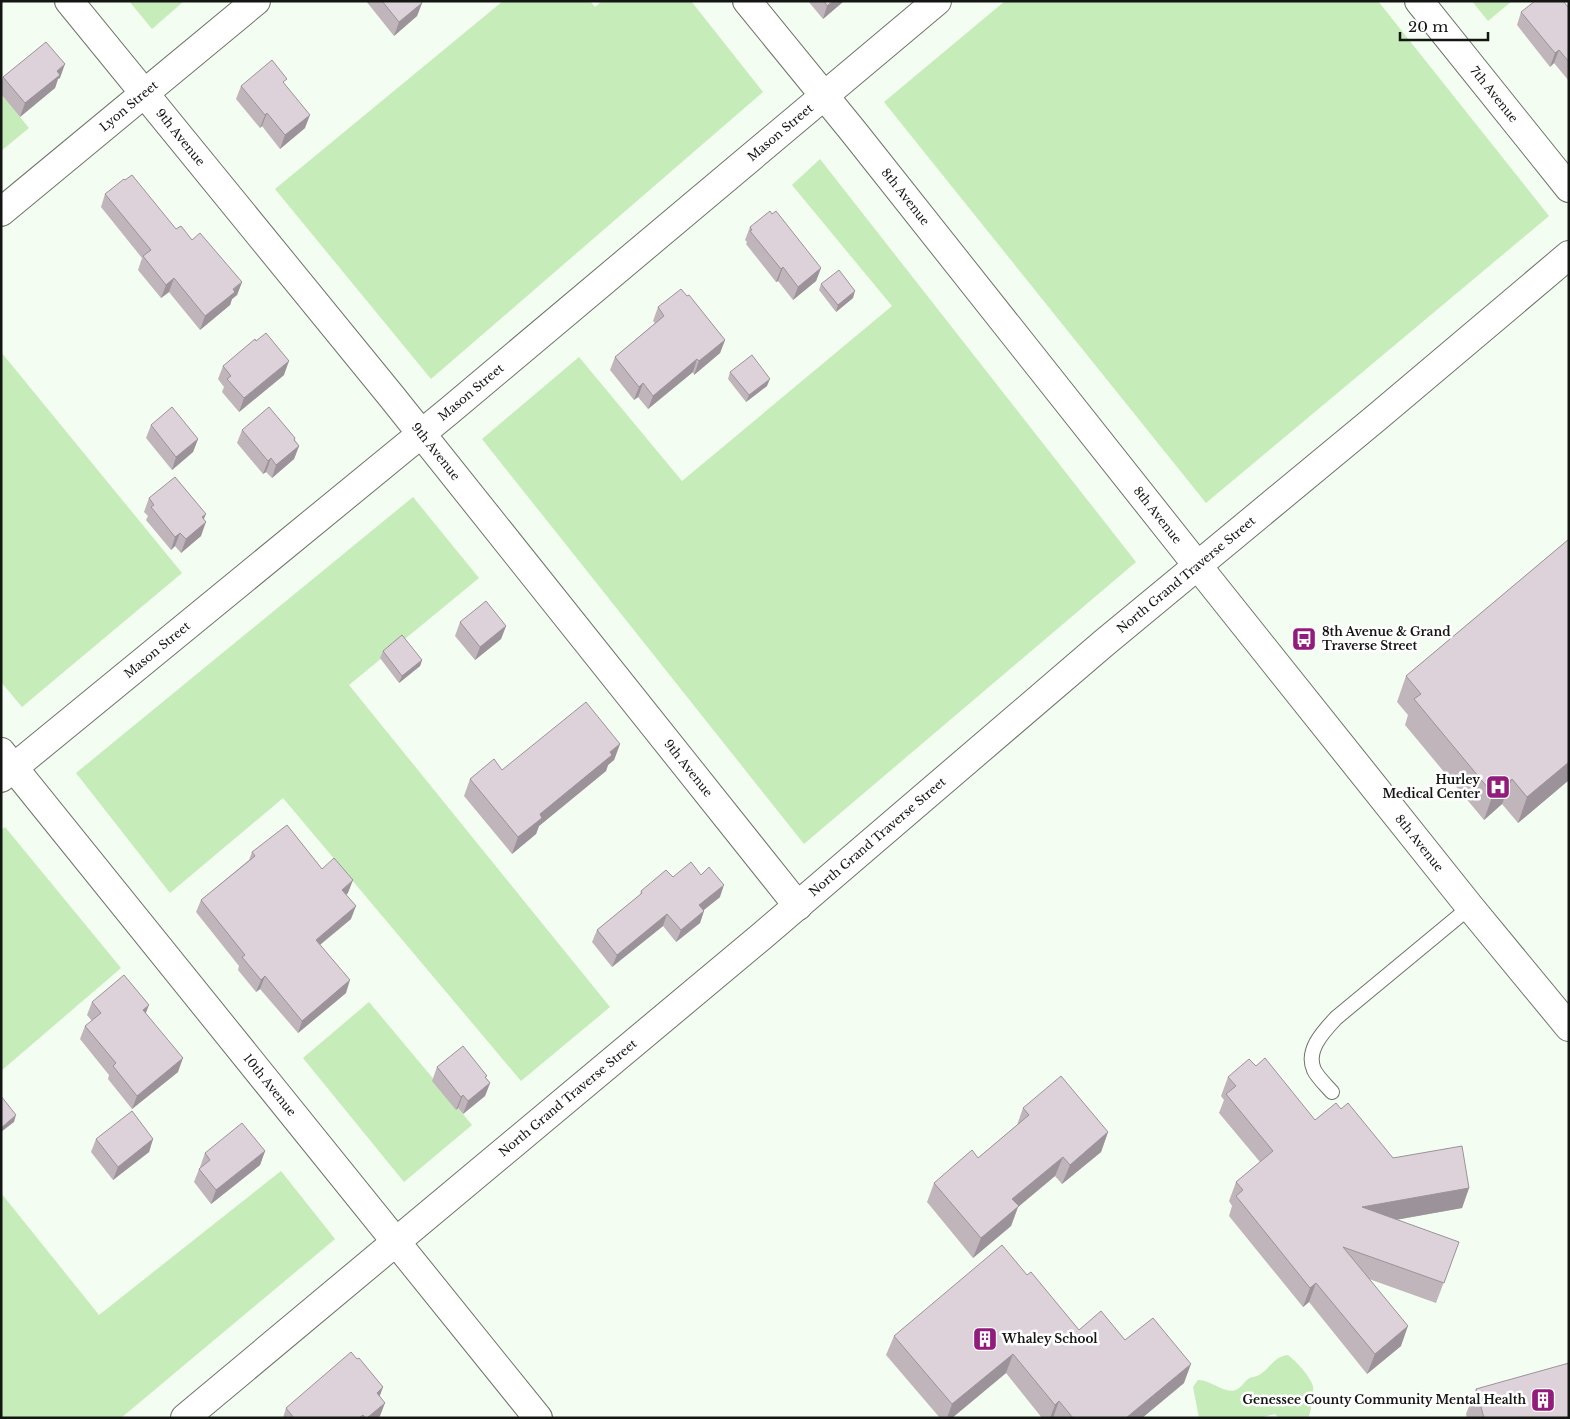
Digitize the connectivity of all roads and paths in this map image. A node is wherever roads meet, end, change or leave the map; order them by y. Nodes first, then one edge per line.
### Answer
1 (69, 1) edge
2 (256, 1) edge
3 (747, 1) edge
4 (937, 1) edge
5 (1419, 1) edge
6 (145, 94) junction
7 (824, 96) junction
8 (1569, 188) edge
9 (1, 212) edge
10 (1569, 255) edge
11 (421, 433) junction
12 (1197, 566) junction
13 (6, 766) edge
14 (798, 906) junction
15 (1470, 907) junction
16 (1569, 1027) edge
17 (1332, 1092) dead end
18 (397, 1242) junction
19 (186, 1418) edge
20 (538, 1418) edge

1 - 6 street, 9th Avenue
2 - 6 street, Lyon Street
3 - 7 street, 8th Avenue
4 - 7 street, Mason Street
5 - 8 street, 7th Avenue
6 - 9 street, Lyon Street
6 - 11 street, 9th Avenue
7 - 11 street, Mason Street
7 - 12 street, 8th Avenue
10 - 12 street, North Grand Traverse Street
11 - 13 street, Mason Street
11 - 14 street, 9th Avenue
12 - 14 street, North Grand Traverse Street
12 - 15 street, 8th Avenue
13 - 18 street, 10th Avenue
14 - 18 street, North Grand Traverse Street
15 - 16 street, 8th Avenue
15 - 17 lane
18 - 19 street, North Grand Traverse Street
18 - 20 street, 10th Avenue

